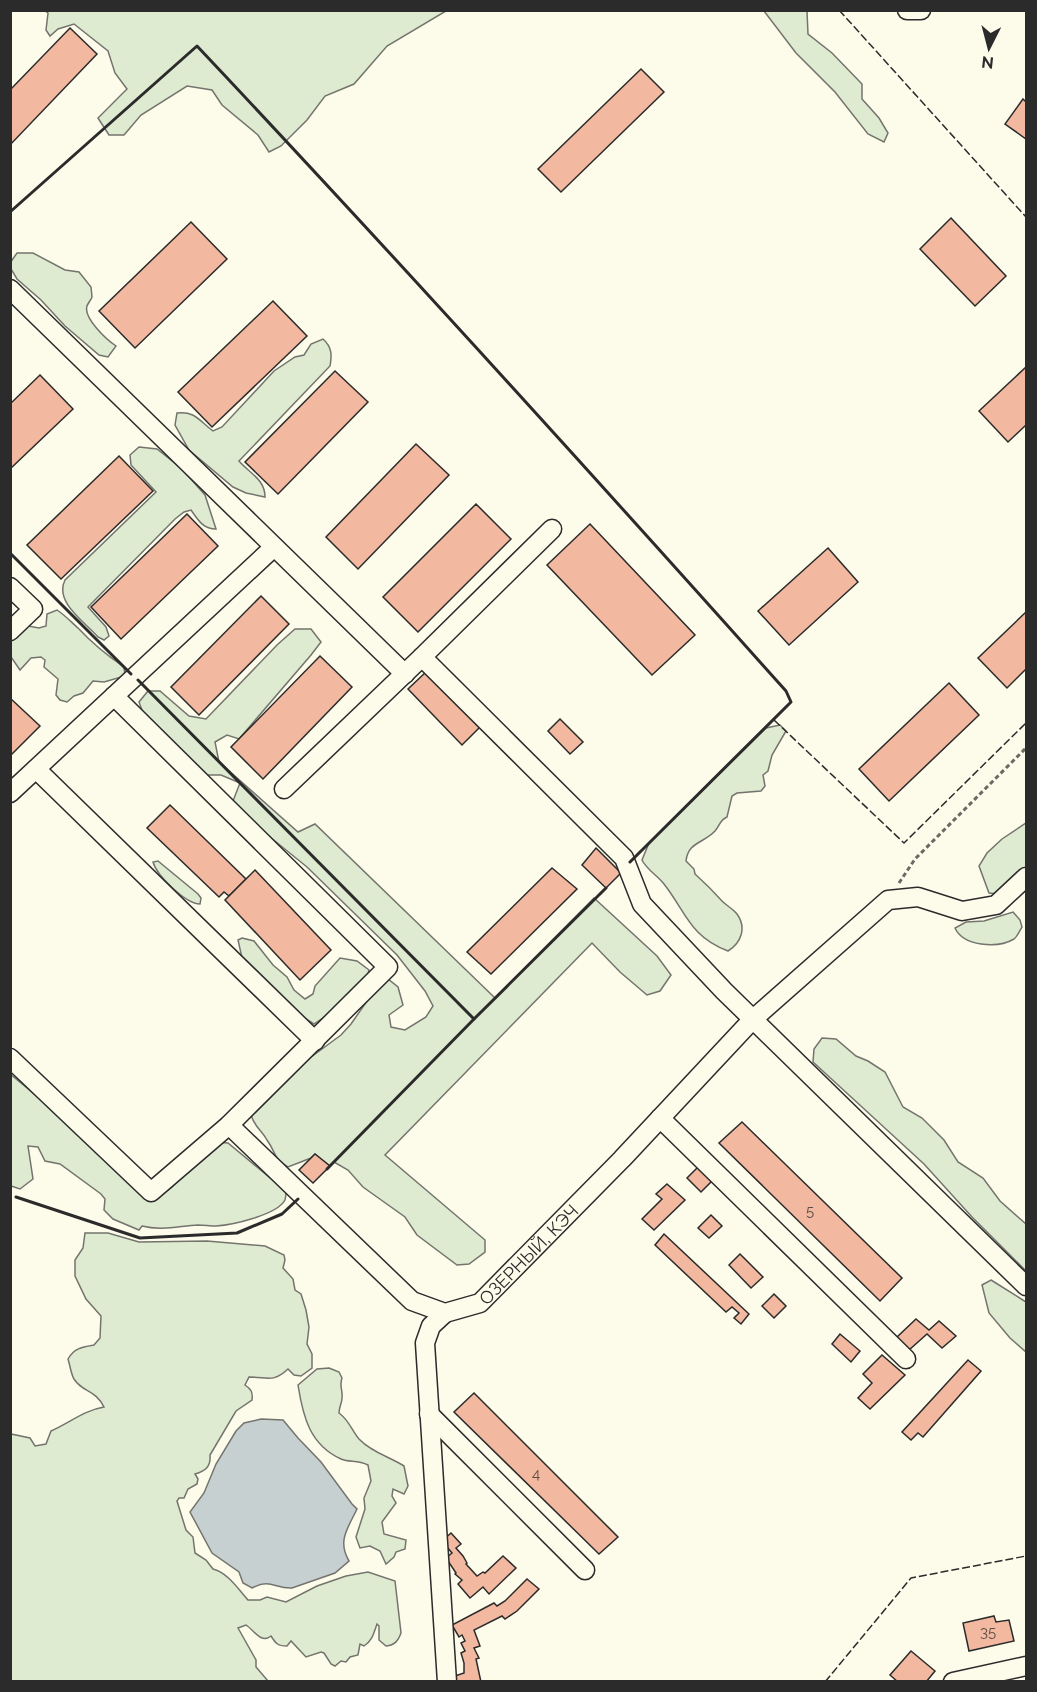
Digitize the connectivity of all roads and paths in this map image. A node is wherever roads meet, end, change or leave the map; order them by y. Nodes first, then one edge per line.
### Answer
1 (907, 10) edge
2 (921, 10) edge
3 (10, 289) edge
4 (552, 529) dead end
5 (274, 547) junction
6 (10, 587) edge
7 (10, 631) edge
8 (422, 657) junction
9 (405, 674) junction
10 (114, 696) junction
11 (1026, 748) edge
12 (36, 769) junction
13 (284, 789) dead end
14 (10, 793) edge
15 (1026, 877) edge
16 (888, 900) junction
17 (752, 1020) junction
18 (315, 1041) junction
19 (10, 1058) edge
20 (660, 1118) junction
21 (229, 1125) junction
22 (1026, 1286) edge
23 (445, 1313) junction
24 (906, 1359) dead end
25 (429, 1414) junction
26 (585, 1570) dead end
27 (1026, 1666) edge
28 (447, 1682) edge
29 (953, 1682) edge

1 - 2 street
3 - 5 street
4 - 8 street
5 - 9 street
5 - 10 street
6 - 7 street
8 - 9 street
8 - 17 street
9 - 13 street
10 - 12 street
10 - 18 street
11 - 16 path
12 - 14 street
12 - 18 street
15 - 16 street
16 - 17 street, ОЗЕРНЫЙ, КЭЧ
17 - 20 street, ОЗЕРНЫЙ, КЭЧ
17 - 22 street
18 - 21 street
19 - 21 street
20 - 23 street, ОЗЕРНЫЙ, КЭЧ
20 - 24 street
21 - 23 street
23 - 25 street
25 - 26 street
25 - 28 street
27 - 29 street

